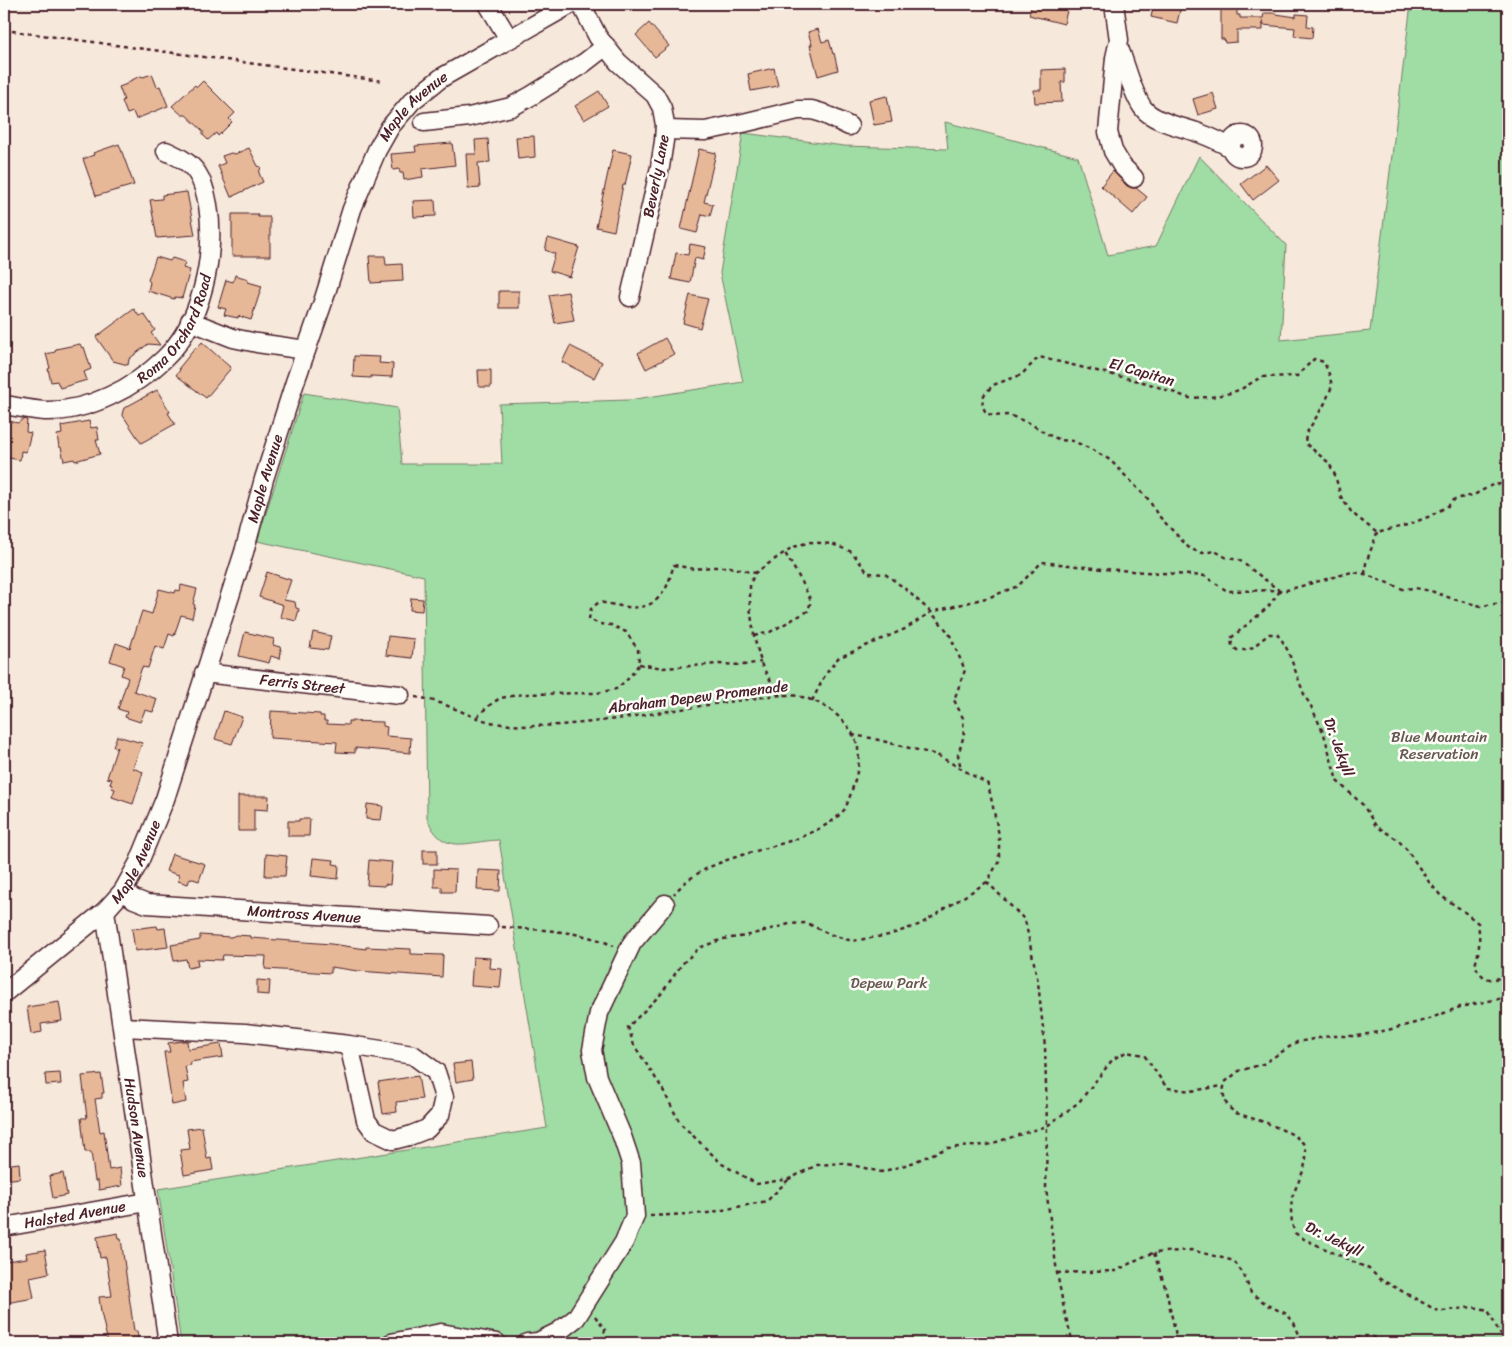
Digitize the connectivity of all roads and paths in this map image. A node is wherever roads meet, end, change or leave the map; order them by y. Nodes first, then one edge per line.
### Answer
1 (488, 4) edge
2 (571, 4) edge
3 (581, 4) edge
4 (1114, 4) edge
5 (4, 30) edge
6 (509, 39) junction
7 (606, 46) junction
8 (1117, 46) junction
9 (382, 82) dead end
10 (424, 122) dead end
11 (849, 126) dead end
12 (665, 130) junction
13 (1231, 148) dead end
14 (166, 151) dead end
15 (1134, 178) dead end
16 (630, 298) dead end
17 (190, 321) junction
18 (306, 350) junction
19 (4, 405) edge
20 (1508, 482) edge
21 (1377, 533) junction
22 (784, 553) junction
23 (755, 574) junction
24 (1365, 574) junction
25 (1280, 591) junction
26 (1508, 602) edge
27 (930, 612) junction
28 (754, 636) junction
29 (761, 662) junction
30 (639, 664) junction
31 (204, 673) junction
32 (400, 695) joint
33 (779, 695) junction
34 (812, 701) junction
35 (477, 718) junction
36 (852, 735) junction
37 (961, 769) junction
38 (987, 882) junction
39 (123, 891) junction
40 (666, 904) joint
41 (106, 911) junction
42 (488, 926) joint
43 (627, 952) junction
44 (1508, 974) edge
45 (4, 993) edge
46 (1508, 997) edge
47 (123, 1027) junction
48 (350, 1045) junction
49 (1223, 1086) junction
50 (1047, 1126) junction
51 (789, 1179) junction
52 (147, 1202) junction
53 (636, 1216) junction
54 (4, 1227) edge
55 (1154, 1253) junction
56 (1057, 1272) junction
57 (586, 1301) junction
58 (1508, 1337) edge
59 (168, 1343) edge
60 (392, 1343) edge
61 (497, 1343) edge
62 (527, 1343) edge
63 (602, 1343) edge
64 (1074, 1343) edge
65 (1176, 1343) edge
66 (1303, 1343) edge
67 (1350, 1343) edge
68 (1390, 1343) edge

1 - 6 street
2 - 6 street, Maple Avenue
3 - 7 street, Beverly Lane
4 - 8 street
5 - 9 path
6 - 18 street, Maple Avenue
7 - 10 street
7 - 12 street, Beverly Lane
8 - 13 street
8 - 15 street
11 - 12 street
12 - 16 street, Beverly Lane
14 - 17 street, Roma Orchard Road
17 - 18 street
17 - 19 street, Roma Orchard Road
18 - 31 street, Maple Avenue
20 - 21 path
21 - 24 path
21 - 25 path, El Capitan
22 - 23 path
22 - 27 path
22 - 28 path
23 - 28 path
23 - 30 path
24 - 25 path
24 - 26 path
25 - 27 path
25 - 44 path, Dr. Jekyll
27 - 34 path
27 - 37 path
28 - 29 path
29 - 30 path
29 - 33 path
30 - 35 path
31 - 32 street, Ferris Street
31 - 39 street, Maple Avenue
32 - 35 path, Abraham Depew Promenade
33 - 34 path, Abraham Depew Promenade
33 - 35 path, Abraham Depew Promenade
34 - 36 path, Abraham Depew Promenade
36 - 37 path
36 - 40 path, Abraham Depew Promenade
37 - 38 path
38 - 50 path
38 - 51 path
39 - 41 street, Maple Avenue
39 - 42 street, Montross Avenue
40 - 43 street
41 - 45 street, Maple Avenue
41 - 47 street, Hudson Avenue
42 - 43 path
43 - 53 street
46 - 49 path
47 - 48 street
47 - 52 street, Hudson Avenue
48 - 48 street
49 - 50 path
49 - 58 path, Dr. Jekyll
50 - 51 path
50 - 56 path
51 - 53 path
52 - 54 street, Halsted Avenue
52 - 59 street, Hudson Avenue
53 - 57 street
55 - 56 path
55 - 65 path
55 - 66 path
56 - 64 path
57 - 62 street
57 - 63 path
60 - 61 street
67 - 68 path

